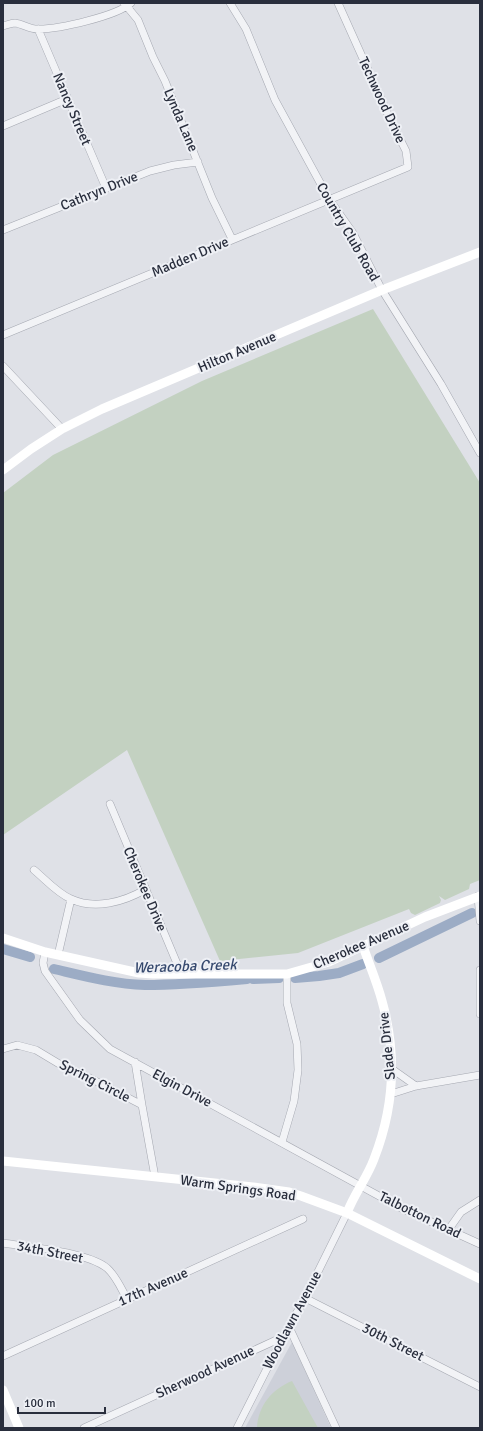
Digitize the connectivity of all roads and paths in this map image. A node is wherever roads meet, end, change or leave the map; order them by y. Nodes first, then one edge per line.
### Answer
1 (230, 3) edge
2 (338, 3) edge
3 (127, 4) edge
4 (3, 20) edge
5 (14, 23) junction
6 (3, 26) edge
7 (38, 30) junction
8 (67, 99) junction
9 (3, 126) edge
10 (198, 162) junction
11 (376, 180) joint
12 (106, 188) junction
13 (329, 199) junction
14 (3, 230) edge
15 (232, 239) junction
16 (480, 252) edge
17 (382, 290) junction
18 (3, 335) edge
19 (3, 366) edge
20 (62, 429) junction
21 (480, 453) edge
22 (3, 470) edge
23 (110, 804) dead end
24 (34, 870) dead end
25 (146, 889) junction
26 (479, 896) edge
27 (71, 899) junction
28 (480, 921) edge
29 (3, 938) edge
30 (363, 946) junction
31 (45, 952) junction
32 (58, 955) junction
33 (480, 970) edge
34 (181, 973) junction
35 (287, 974) junction
36 (480, 1014) edge
37 (3, 1049) edge
38 (135, 1062) junction
39 (392, 1069) junction
40 (480, 1075) edge
41 (416, 1086) junction
42 (391, 1094) junction
43 (142, 1105) junction
44 (282, 1142) junction
45 (3, 1161) edge
46 (155, 1177) junction
47 (360, 1186) junction
48 (480, 1200) edge
49 (347, 1213) junction
50 (303, 1219) dead end
51 (449, 1229) junction
52 (3, 1243) edge
53 (480, 1244) edge
54 (480, 1279) edge
55 (305, 1298) junction
56 (127, 1299) junction
57 (289, 1327) junction
58 (282, 1336) junction
59 (3, 1356) edge
60 (480, 1387) edge
61 (3, 1390) edge
62 (19, 1428) edge
63 (84, 1428) edge
64 (237, 1428) edge
65 (336, 1428) edge

1 - 13 street, Country Club Road
2 - 11 street, Techwood Drive
3 - 7 street
3 - 10 street, Lynda Lane
4 - 5 street
5 - 6 street
5 - 7 street
7 - 8 street, Nancy Street
8 - 9 street
8 - 12 street, Nancy Street
10 - 12 street, Cathryn Drive
10 - 15 street, Lynda Lane
11 - 13 street, Madden Drive
12 - 14 street, Cathryn Drive
13 - 15 street, Madden Drive
13 - 17 street, Country Club Road
15 - 18 street, Madden Drive
16 - 17 street, Hilton Avenue
17 - 20 street, Hilton Avenue
17 - 21 street, Country Club Road
19 - 20 street
20 - 22 street, Hilton Avenue
23 - 25 street, Cherokee Drive
24 - 27 street
25 - 27 street
25 - 34 street, Cherokee Drive
26 - 28 street
26 - 30 street, Cherokee Avenue
27 - 32 street
29 - 31 street, Cherokee Avenue
30 - 35 street, Cherokee Avenue
30 - 39 street, Slade Drive
31 - 32 street, Cherokee Avenue
31 - 38 street, Elgin Drive
32 - 34 street, Cherokee Avenue
33 - 36 street
34 - 35 street, Cherokee Avenue
35 - 44 street
37 - 43 street, Spring Circle
38 - 43 street
38 - 44 street, Elgin Drive
39 - 41 street
39 - 42 street, Slade Drive
40 - 41 street
41 - 42 street
42 - 47 street, Slade Drive
43 - 46 street, Spring Circle
44 - 47 street, Elgin Drive
45 - 46 street, Warm Springs Road
46 - 49 street, Warm Springs Road
47 - 49 street, Slade Drive
47 - 51 street, Talbotton Road
48 - 51 street
49 - 54 street, Warm Springs Road
49 - 55 street, Woodlawn Avenue
50 - 56 street, 17th Avenue
51 - 53 street, Talbotton Road
52 - 56 street, 34th Street
55 - 57 street, Woodlawn Avenue
55 - 60 street, 30th Street
56 - 59 street, 17th Avenue
57 - 58 street, Woodlawn Avenue
57 - 65 street
58 - 63 street, Sherwood Avenue
58 - 64 street, Woodlawn Avenue
61 - 62 street

